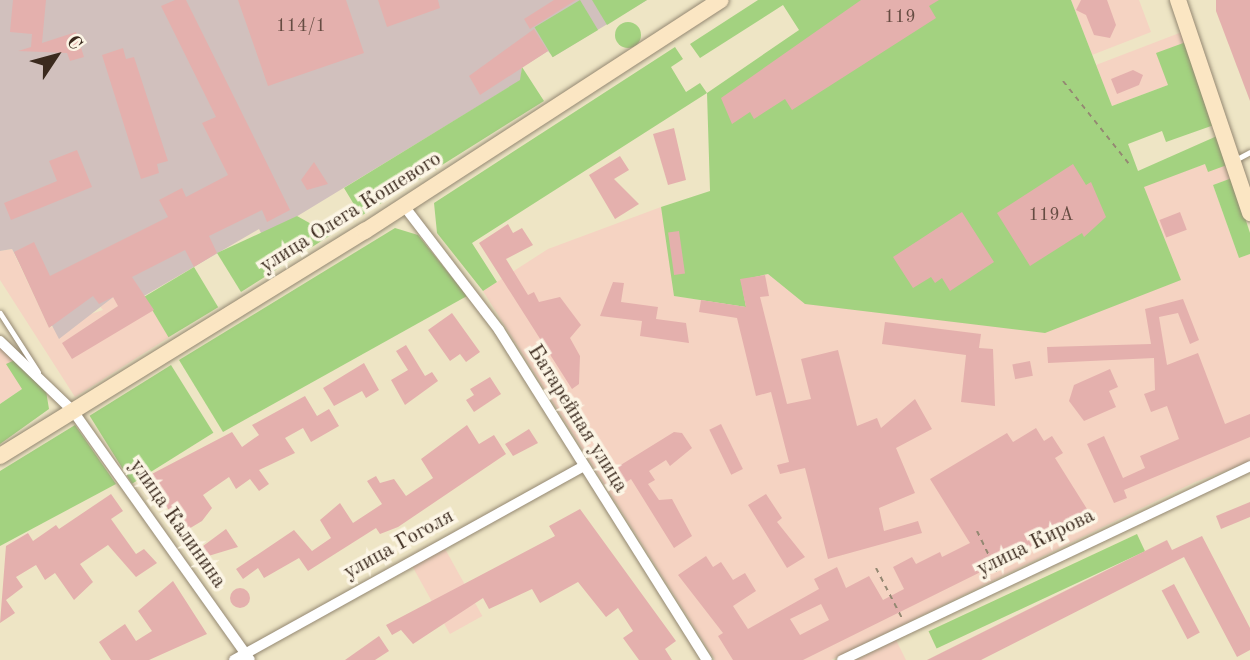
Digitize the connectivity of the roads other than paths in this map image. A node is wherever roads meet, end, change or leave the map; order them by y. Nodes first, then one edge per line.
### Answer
1 (721, 0) edge
2 (1178, 0) edge
3 (1250, 152) edge
4 (1232, 161) junction
5 (404, 206) junction
6 (1250, 213) edge
7 (0, 313) edge
8 (0, 341) edge
9 (40, 375) junction
10 (73, 411) junction
11 (0, 456) edge
12 (584, 466) junction
13 (1250, 466) edge
14 (247, 656) edge
15 (234, 660) edge
16 (708, 660) edge
17 (842, 660) edge

1 - 5 street, улица Олега Кошевого
2 - 4 street
3 - 4 lane
4 - 6 street
5 - 10 street, улица Олега Кошевого
5 - 12 street, Батарейная улица
7 - 9 lane
8 - 9 street, улица Калинина
9 - 10 street, улица Калинина
10 - 11 street, улица Олега Кошевого
10 - 14 street, улица Калинина
12 - 14 street, улица Гоголя
12 - 16 street, Батарейная улица
13 - 17 street, улица Кирова
14 - 15 street, улица Гоголя

